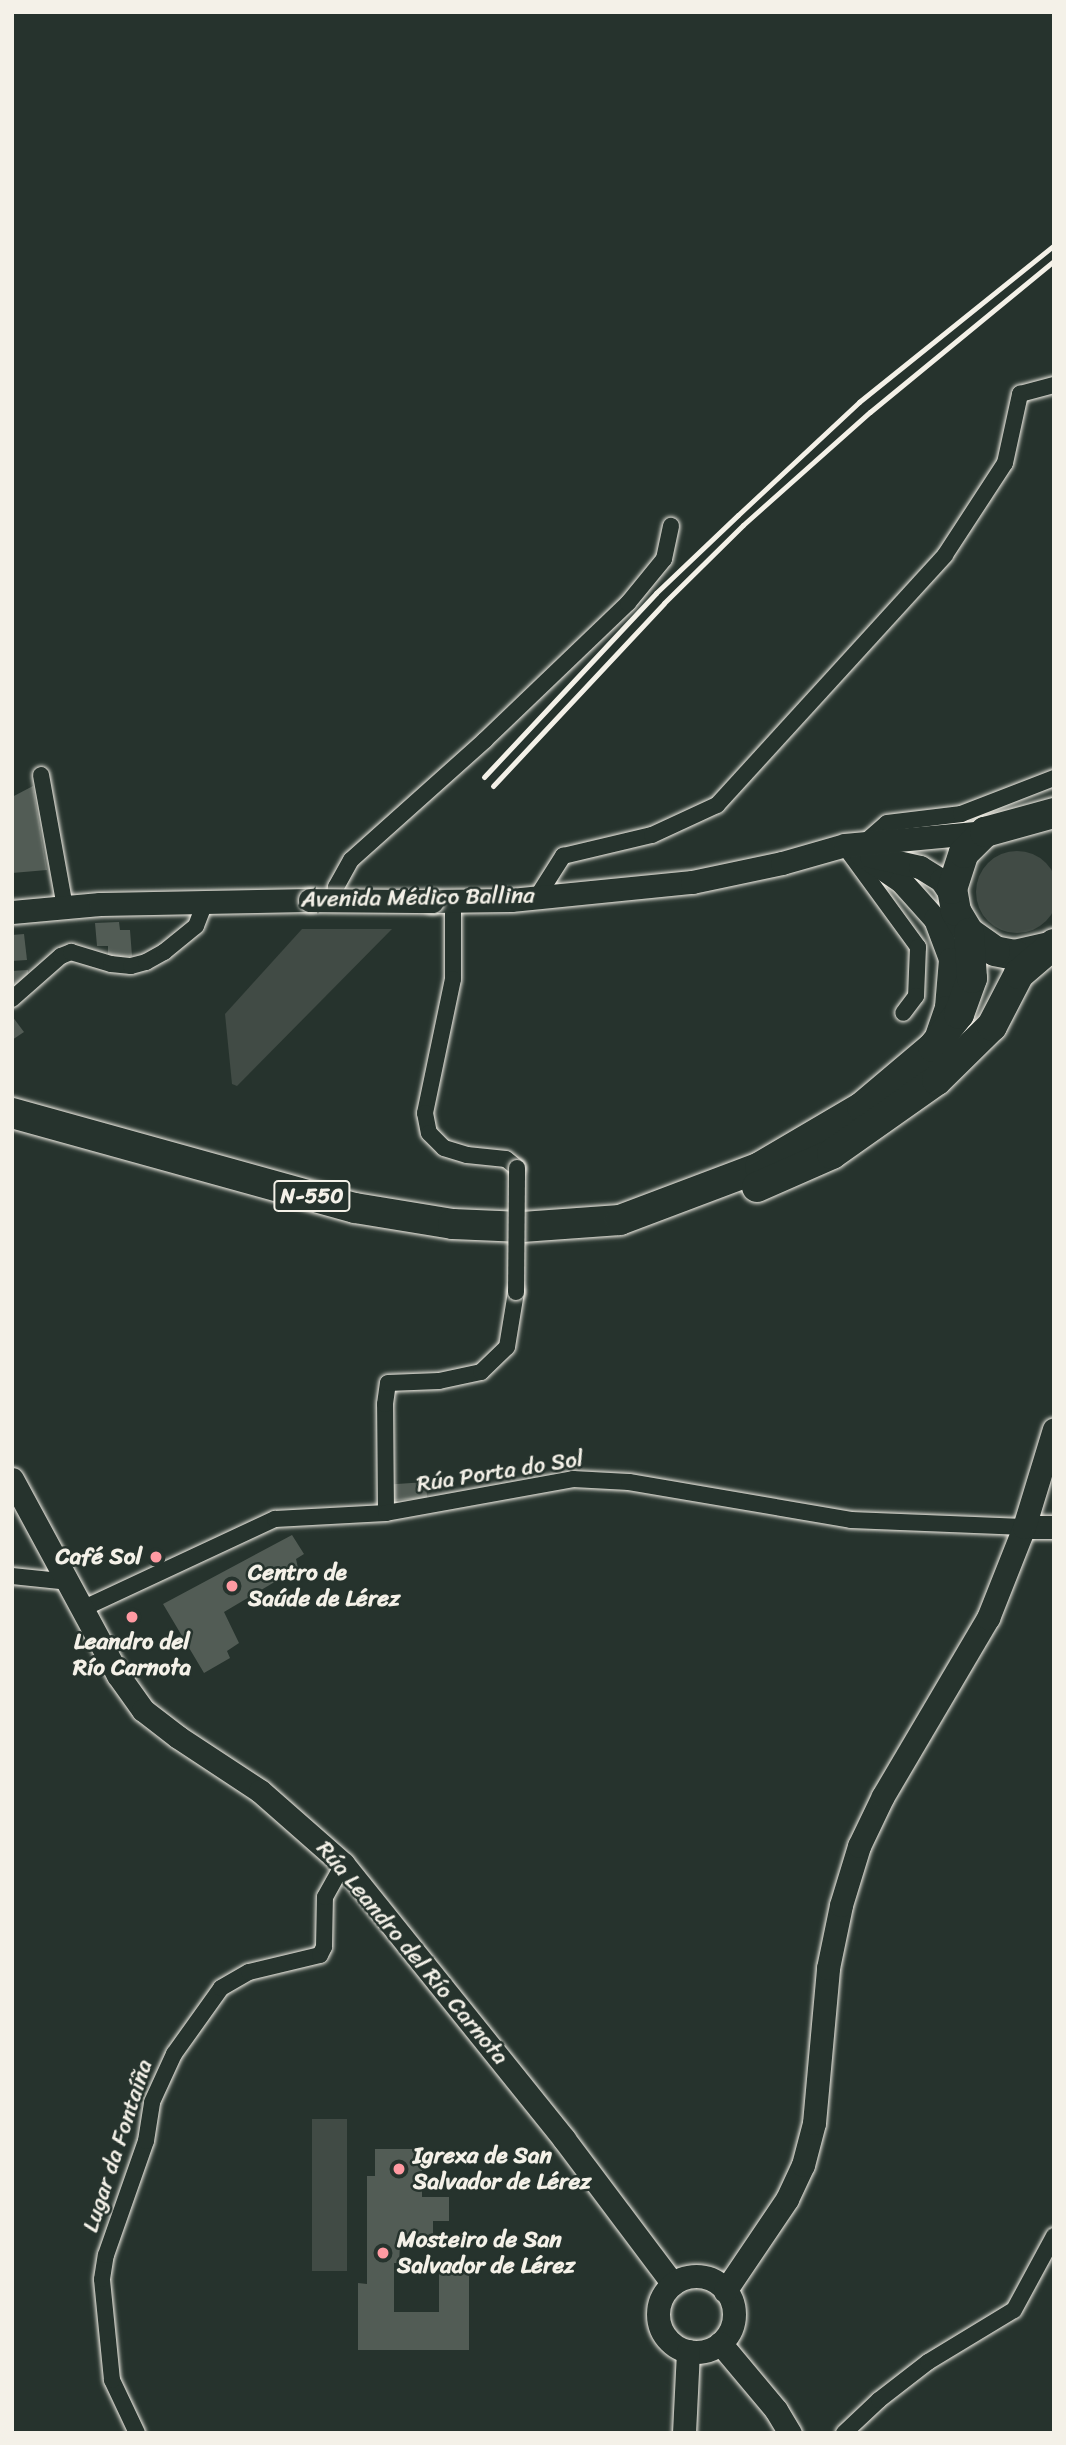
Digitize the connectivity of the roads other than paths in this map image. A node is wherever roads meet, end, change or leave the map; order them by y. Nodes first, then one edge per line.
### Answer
1 (1054, 385) edge
2 (671, 526) dead end
3 (41, 775) dead end
4 (1054, 778) edge
5 (1054, 813) edge
6 (1016, 823) junction
7 (985, 832) junction
8 (1054, 835) edge
9 (858, 849) junction
10 (537, 897) junction
11 (953, 898) junction
12 (335, 900) junction
13 (443, 901) junction
14 (205, 903) junction
15 (65, 907) junction
16 (12, 912) edge
17 (969, 933) junction
18 (1051, 945) edge
19 (12, 999) edge
20 (903, 1013) dead end
21 (933, 1047) junction
22 (12, 1113) edge
23 (620, 1220) junction
24 (1054, 1429) edge
25 (12, 1479) edge
26 (386, 1513) junction
27 (1024, 1527) junction
28 (1054, 1527) edge
29 (12, 1576) edge
30 (70, 1582) junction
31 (84, 1608) junction
32 (343, 1864) junction
33 (1054, 2236) edge
34 (673, 2284) junction
35 (726, 2291) junction
36 (720, 2343) junction
37 (688, 2351) junction
38 (137, 2433) edge
39 (684, 2433) edge
40 (790, 2433) edge
41 (844, 2433) edge

1 - 10 street
2 - 12 street
3 - 15 street
4 - 9 street
5 - 6 highway
6 - 7 highway
6 - 8 highway
7 - 9 street, Avenida Médico Ballina
7 - 11 highway
9 - 10 street, Avenida Médico Ballina
9 - 11 street, Avenida Médico Ballina
9 - 20 street
9 - 21 street
10 - 13 street, Avenida Médico Ballina
11 - 17 highway, N-550
12 - 13 street, Avenida Médico Ballina, bridge
12 - 14 street, Avenida Médico Ballina, bridge
13 - 26 street, bridge
14 - 15 street, Avenida Médico Ballina
14 - 19 street
15 - 16 street, Avenida Médico Ballina
17 - 18 highway, N-550
17 - 21 highway, N-550
18 - 23 highway, N-550
21 - 23 highway, N-550
22 - 23 highway, N-550
24 - 27 street
25 - 30 street, Rúa Leandro del Río Carnota
26 - 27 street, Rúa Porta do Sol
26 - 31 street, Rúa Porta do Sol
27 - 28 street
27 - 35 street
29 - 30 street
30 - 31 street, Rúa Leandro del Río Carnota
31 - 32 street, Rúa Leandro del Río Carnota
32 - 34 street, Rúa Leandro del Río Carnota
32 - 38 street, Lugar da Fontaíña
33 - 41 street
34 - 35 street
34 - 37 street
35 - 36 street
36 - 37 street
36 - 40 street
37 - 39 street

